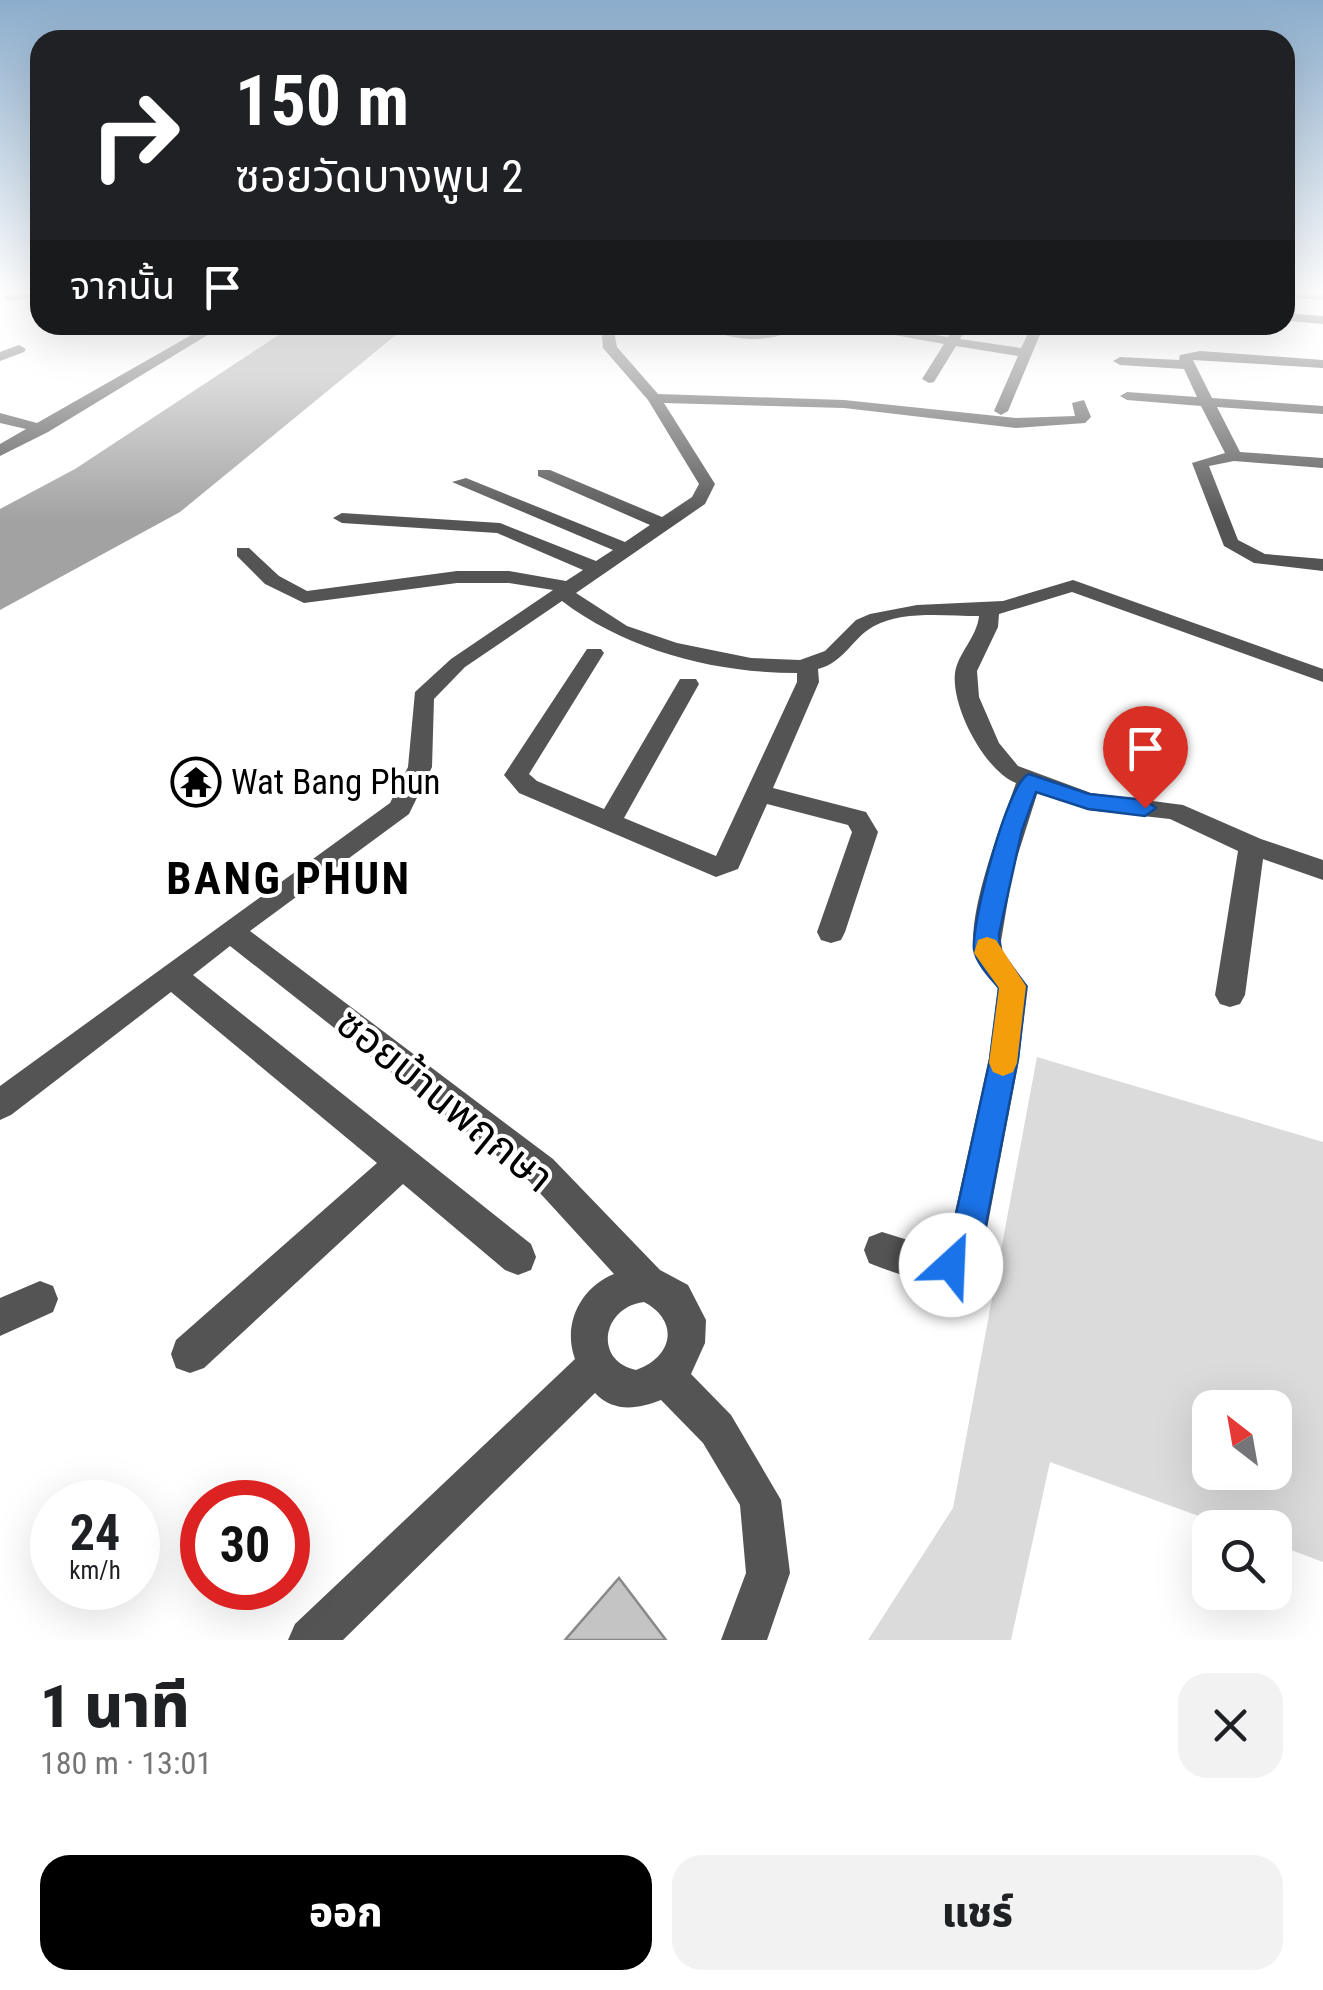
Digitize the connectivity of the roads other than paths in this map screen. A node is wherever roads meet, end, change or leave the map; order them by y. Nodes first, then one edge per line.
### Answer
1 (145, 369) edge
2 (628, 369) edge
3 (936, 369) edge
4 (1019, 369) edge
5 (1190, 369) edge
6 (929, 380) dead end
7 (1127, 396) dead end
8 (654, 398) junction
9 (1207, 401) junction
10 (1079, 403) dead end
11 (1000, 410) dead end
12 (1320, 414) edge
13 (0, 418) edge
14 (43, 429) junction
15 (0, 451) edge
16 (1234, 456) junction
17 (1323, 463) edge
18 (544, 473) dead end
19 (460, 482) dead end
20 (342, 518) dead end
21 (665, 524) junction
22 (630, 550) junction
23 (243, 552) dead end
24 (1323, 565) edge
25 (600, 570) junction
26 (568, 590) junction
27 (989, 610) junction
28 (594, 652) dead end
29 (807, 665) junction
30 (1323, 676) edge
31 (688, 684) dead end
32 (1029, 782) junction
33 (758, 793) junction
34 (610, 821) junction
35 (1252, 846) junction
36 (1323, 870) edge
37 (230, 930) junction
38 (832, 932) dead end
39 (173, 976) junction
40 (1230, 996) dead end
41 (0, 1105) edge
42 (402, 1164) junction
43 (882, 1250) dead end
44 (518, 1258) dead end
45 (647, 1283) junction
46 (40, 1299) dead end
47 (0, 1318) edge
48 (190, 1354) dead end
49 (596, 1365) junction
50 (667, 1378) junction
51 (311, 1640) edge
52 (744, 1640) edge

1 - 14 street
2 - 8 street
3 - 6 street
4 - 11 street
5 - 9 street
7 - 9 street
8 - 10 street
8 - 21 street
9 - 12 street
9 - 16 street
13 - 14 street
14 - 15 street
16 - 17 street
16 - 24 street
18 - 21 street
19 - 22 street
20 - 25 street
21 - 22 street
22 - 25 street
23 - 26 street
25 - 26 street
26 - 29 street
26 - 37 street
27 - 29 street
27 - 30 street
27 - 32 street
28 - 34 street
29 - 33 street
31 - 34 street
32 - 35 street
32 - 43 street
33 - 34 street
33 - 38 street
35 - 36 street
35 - 40 street
37 - 39 street
37 - 45 street, ซอยบ้านพฤกษา
39 - 41 street
39 - 42 street
42 - 44 street
42 - 48 street
45 - 49 street
45 - 50 street, ซอยบ้านพฤกษา
46 - 47 street
49 - 50 street
49 - 51 street
50 - 52 street

